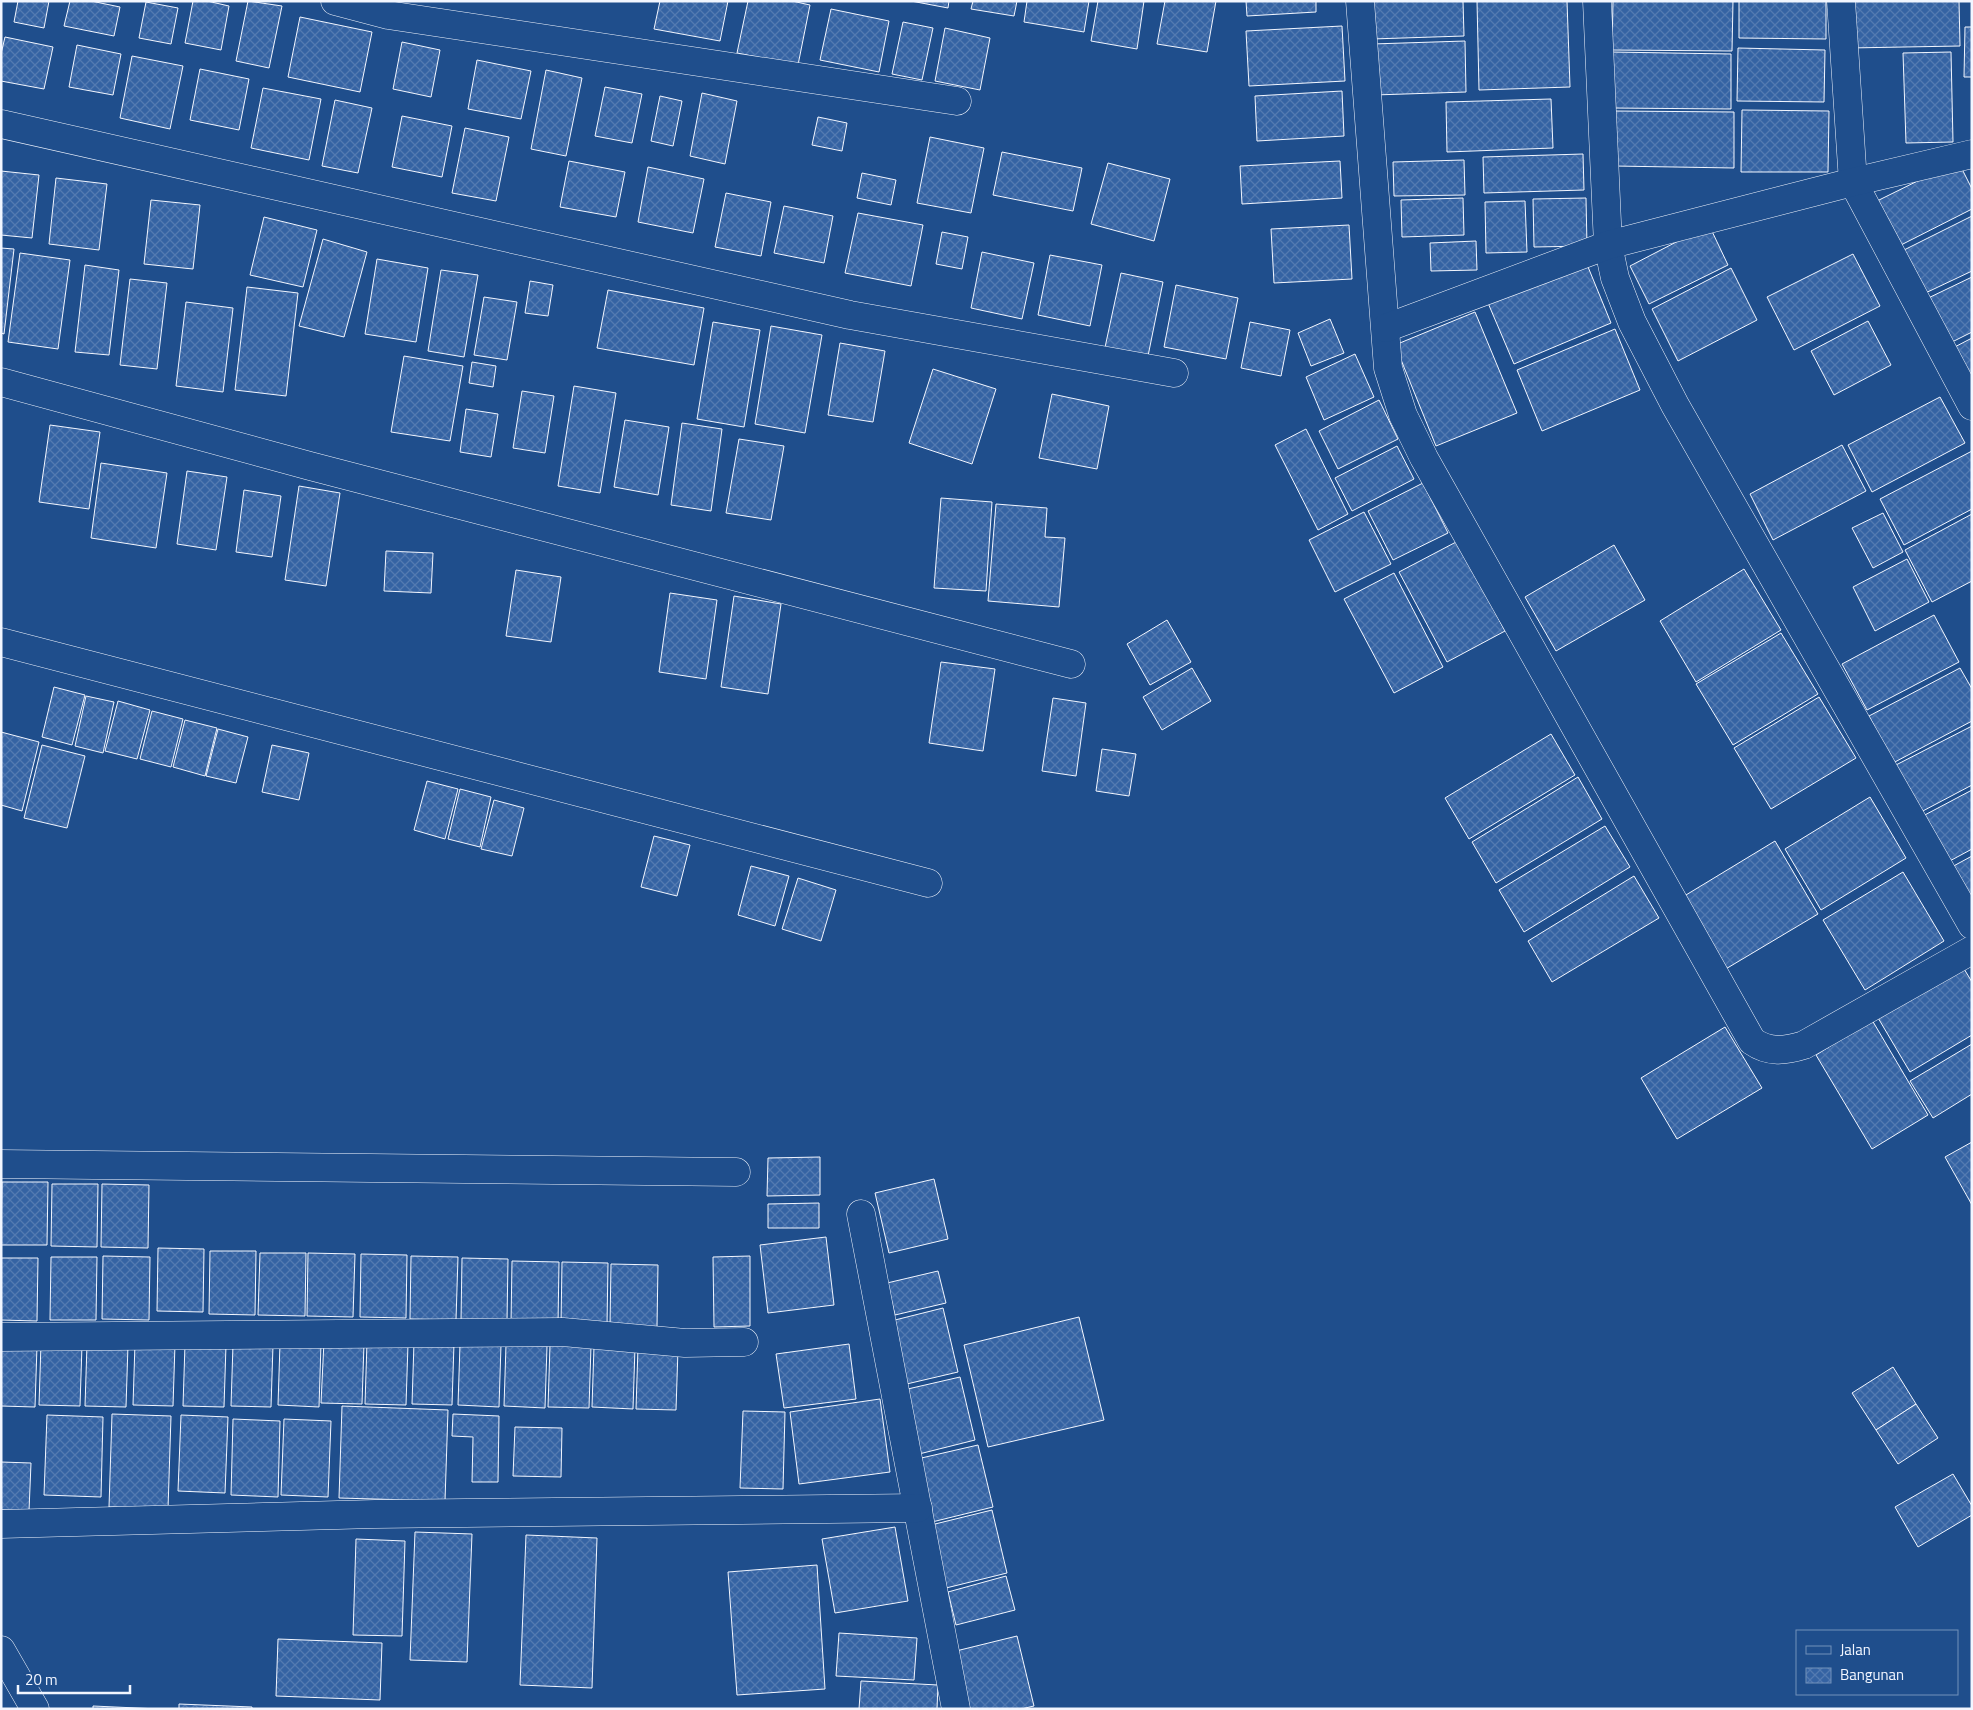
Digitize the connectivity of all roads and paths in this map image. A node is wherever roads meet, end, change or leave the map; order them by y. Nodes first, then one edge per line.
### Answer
1 (335, 1) edge
2 (1360, 1) edge
3 (1598, 1) edge
4 (1841, 1) edge
5 (958, 102) dead end
6 (1, 124) edge
7 (1972, 154) edge
8 (1853, 182) junction
9 (1608, 245) junction
10 (1386, 328) junction
11 (1174, 373) dead end
12 (1, 382) edge
13 (1972, 406) edge
14 (1, 642) edge
15 (1070, 664) dead end
16 (928, 883) dead end
17 (1972, 925) edge
18 (1972, 950) edge
19 (1, 1164) edge
20 (736, 1172) dead end
21 (861, 1214) dead end
22 (1, 1337) edge
23 (744, 1342) dead end
24 (918, 1508) junction
25 (1, 1524) edge
26 (1, 1650) edge
27 (35, 1709) edge
28 (956, 1709) edge

1 - 5 street
2 - 10 street
3 - 9 street
4 - 8 street
6 - 11 street
7 - 8 street
8 - 9 street
8 - 13 street
9 - 10 street
9 - 17 street
10 - 18 street
12 - 15 street
14 - 16 street
19 - 20 street
21 - 24 street
22 - 23 street
24 - 25 street
24 - 28 street
26 - 27 street

